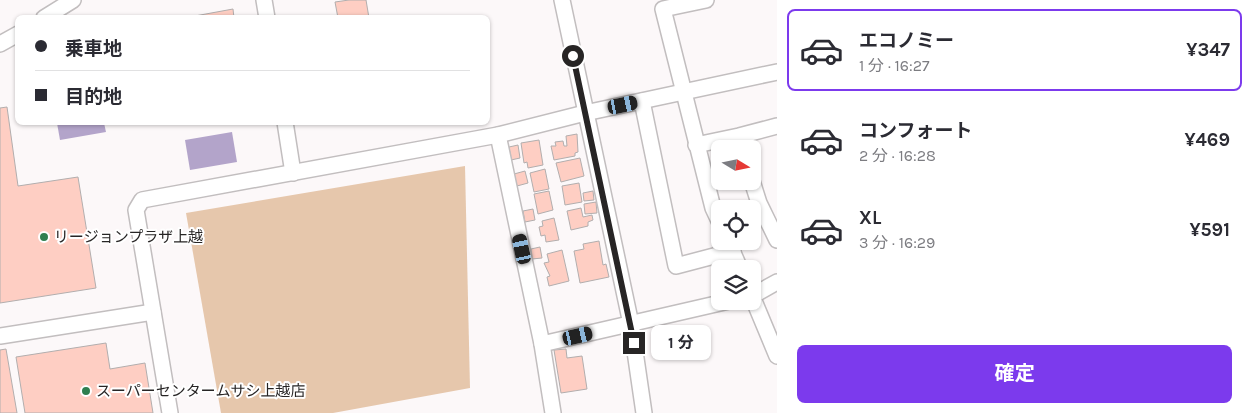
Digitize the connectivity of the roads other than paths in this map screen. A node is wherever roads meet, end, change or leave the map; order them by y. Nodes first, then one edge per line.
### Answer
1 (73, 0) edge
2 (264, 0) edge
3 (562, 0) edge
4 (706, 0) edge
5 (49, 15) edge
6 (266, 15) edge
7 (15, 36) edge
8 (0, 44) edge
9 (777, 72) edge
10 (684, 92) junction
11 (642, 101) junction
12 (585, 113) junction
13 (285, 125) edge
14 (777, 126) edge
15 (498, 135) junction
16 (746, 140) edge
17 (711, 143) edge
18 (696, 144) junction
19 (293, 173) junction
20 (755, 190) edge
21 (711, 200) edge
22 (777, 240) edge
23 (719, 250) edge
24 (777, 282) edge
25 (711, 305) edge
26 (153, 312) junction
27 (631, 324) junction
28 (0, 336) edge
29 (542, 344) junction
30 (777, 356) edge
31 (170, 413) edge
32 (553, 413) edge
33 (644, 413) edge

1 - 5 street
2 - 6 street
3 - 12 street
4 - 10 street
7 - 8 street
9 - 10 street
10 - 11 street
10 - 18 street
11 - 12 street
11 - 23 street
12 - 15 street
12 - 27 street
13 - 19 street
14 - 16 street
15 - 19 street
15 - 29 street
17 - 18 street
18 - 21 street
19 - 26 street
20 - 22 street
24 - 30 street
25 - 27 street
26 - 28 street
26 - 31 street
27 - 29 street
27 - 33 street
29 - 32 street

